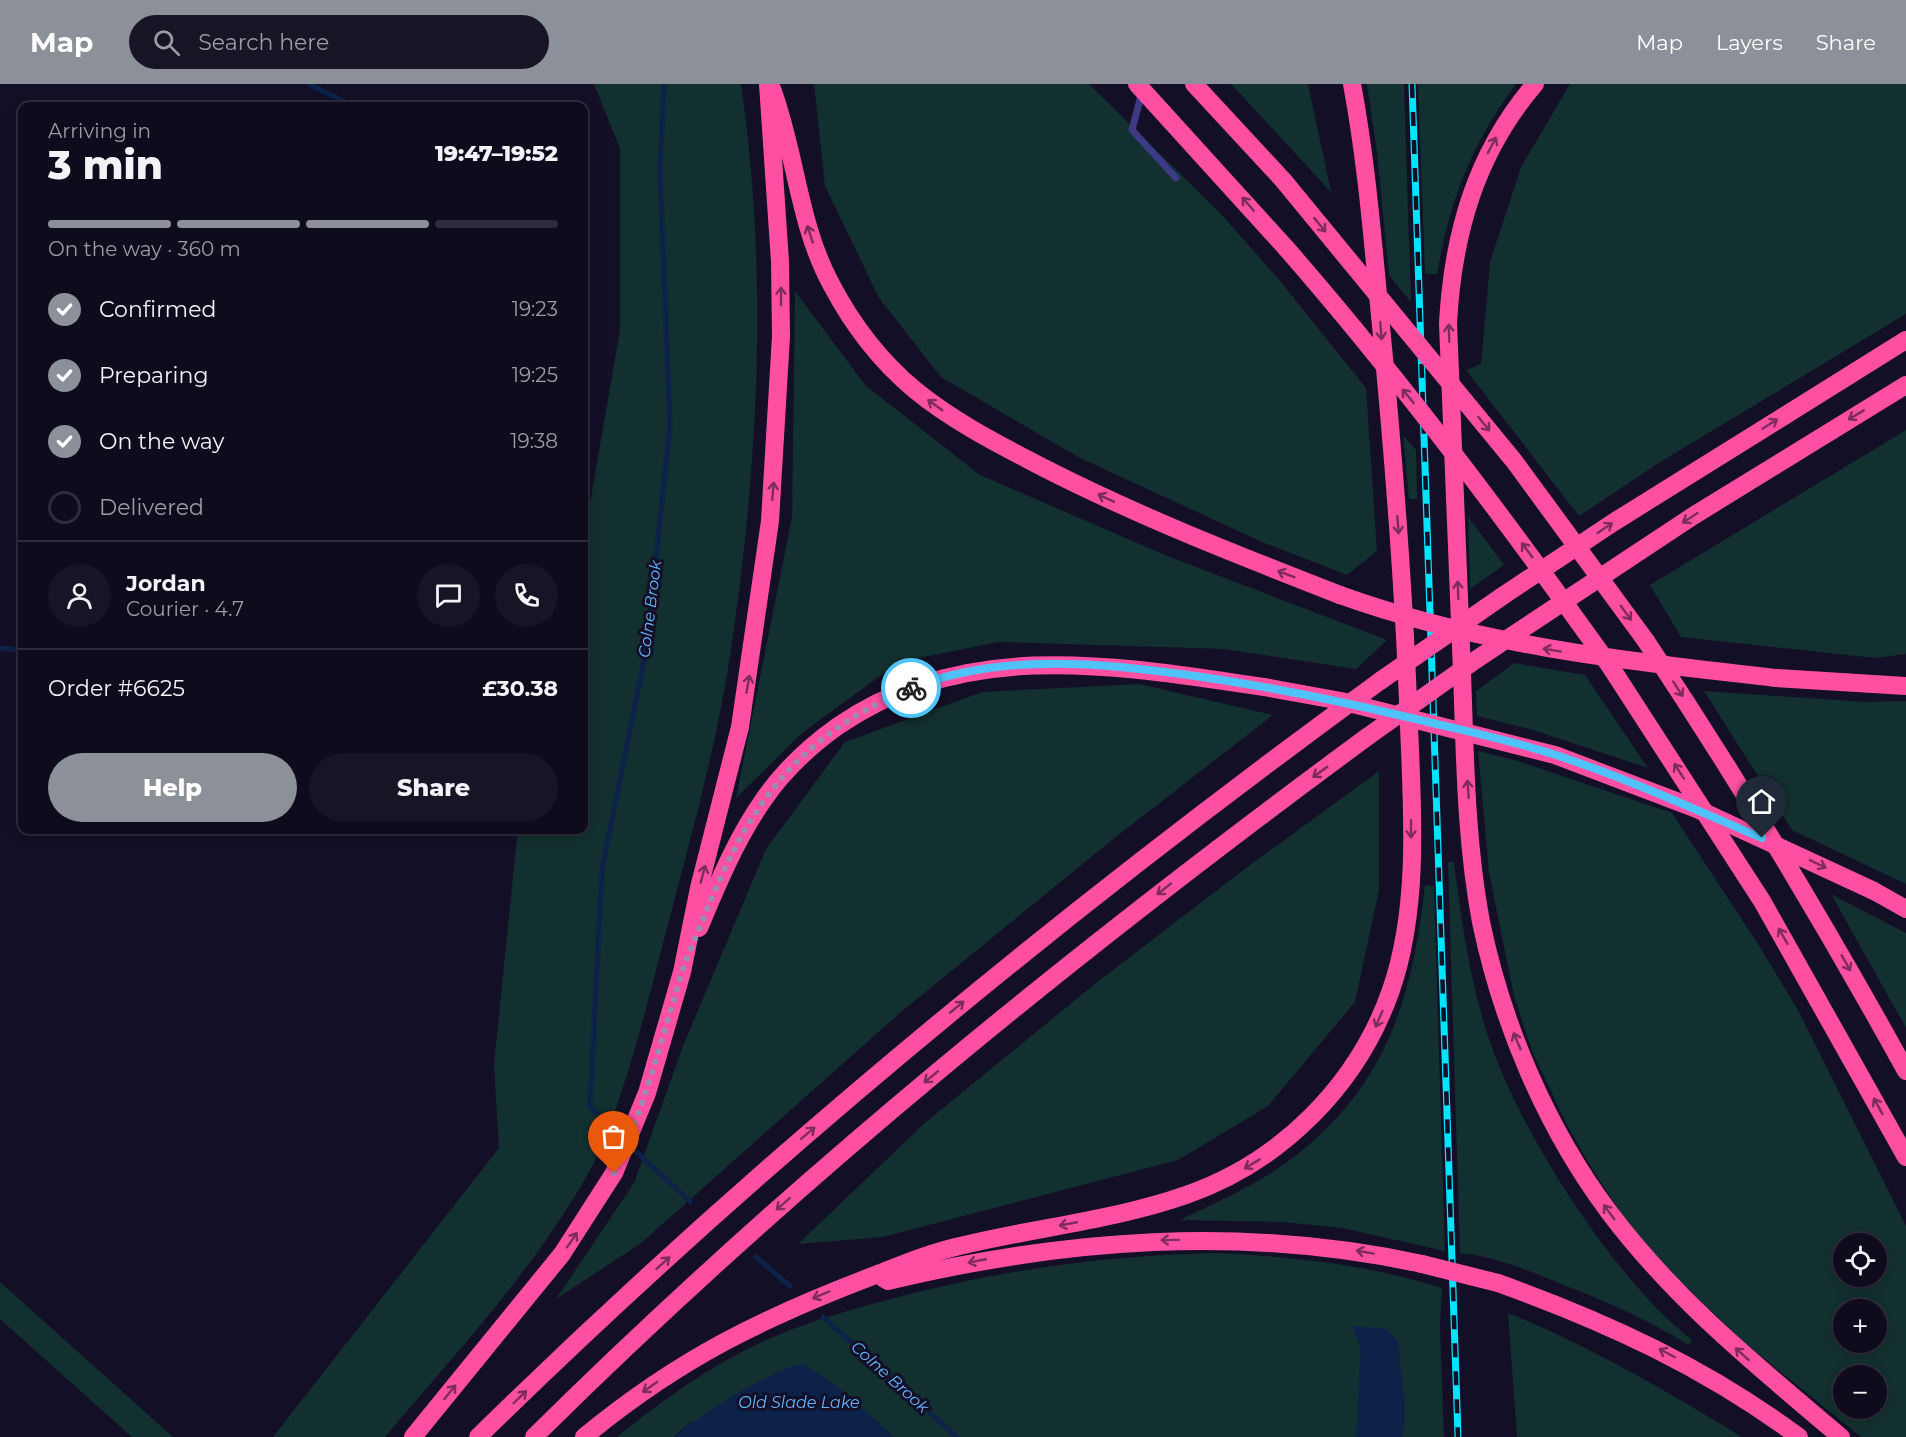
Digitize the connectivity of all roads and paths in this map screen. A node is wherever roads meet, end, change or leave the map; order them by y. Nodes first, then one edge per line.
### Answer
1 (769, 84) edge
2 (1194, 84) edge
3 (1352, 84) edge
4 (1535, 84) edge
5 (1140, 87) edge
6 (1176, 178) dead end
7 (1906, 340) edge
8 (1906, 385) edge
9 (1906, 686) edge
10 (1906, 909) edge
11 (682, 972) junction
12 (1906, 1071) edge
13 (1906, 1157) edge
14 (876, 1275) junction
15 (413, 1437) edge
16 (478, 1437) edge
17 (534, 1437) edge
18 (584, 1437) edge
19 (1799, 1437) edge
20 (1841, 1437) edge

9 -> 1 highway, bridge
11 -> 1 highway
2 -> 12 highway, bridge
3 -> 14 highway
20 -> 4 highway
5 - 6 lane
13 -> 5 highway, bridge
16 -> 7 highway, bridge
8 -> 17 highway, bridge
11 -> 10 highway, bridge
15 -> 11 highway
14 -> 18 highway
19 -> 14 highway, bridge

